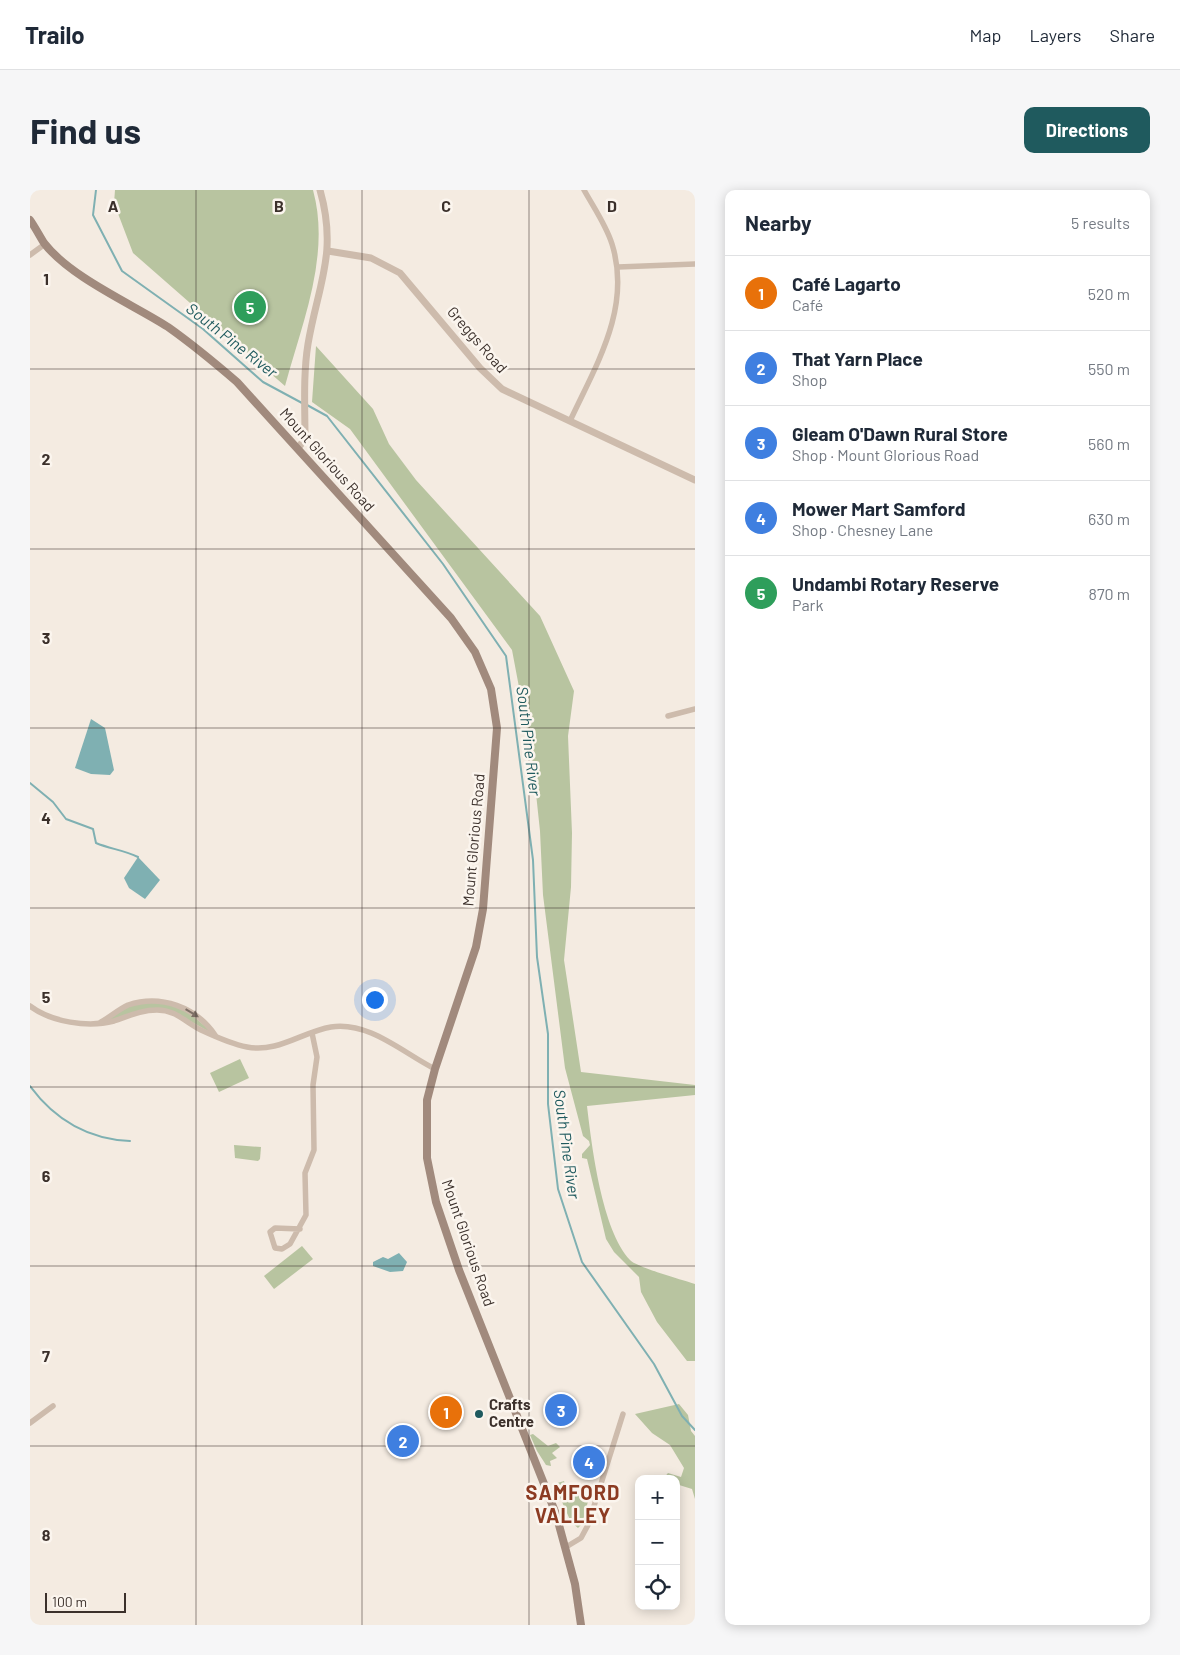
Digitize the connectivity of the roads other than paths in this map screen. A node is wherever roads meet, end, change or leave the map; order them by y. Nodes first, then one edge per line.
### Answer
1 (320, 190) edge
2 (584, 190) edge
3 (30, 220) edge
4 (45, 244) junction
5 (328, 251) junction
6 (30, 256) edge
7 (695, 264) edge
8 (618, 267) junction
9 (570, 421) junction
10 (298, 448) junction
11 (695, 480) edge
12 (695, 709) edge
13 (668, 716) dead end
14 (150, 1002) junction
15 (30, 1006) edge
16 (150, 1010) junction
17 (99, 1023) junction
18 (312, 1033) junction
19 (215, 1035) junction
20 (435, 1068) junction
21 (300, 1229) junction
22 (53, 1406) dead end
23 (623, 1414) dead end
24 (30, 1423) edge
25 (566, 1547) junction
26 (581, 1625) edge

1 - 5 street
2 - 8 street
3 - 4 main road, Mount Glorious Road
4 - 6 street
4 - 10 main road, Mount Glorious Road
5 - 9 street, Greggs Road
5 - 10 street
7 - 8 street
8 - 9 street
9 - 11 street, Greggs Road
10 - 20 main road, Mount Glorious Road
12 - 13 street
14 - 16 street
14 - 17 street
14 -> 19 street
15 - 17 street
16 - 17 street
16 - 19 street
18 - 19 street
18 - 20 street
18 - 21 street
20 - 25 main road, Mount Glorious Road
21 - 21 street
22 - 24 street
23 - 25 street
25 - 26 main road, Mount Glorious Road

